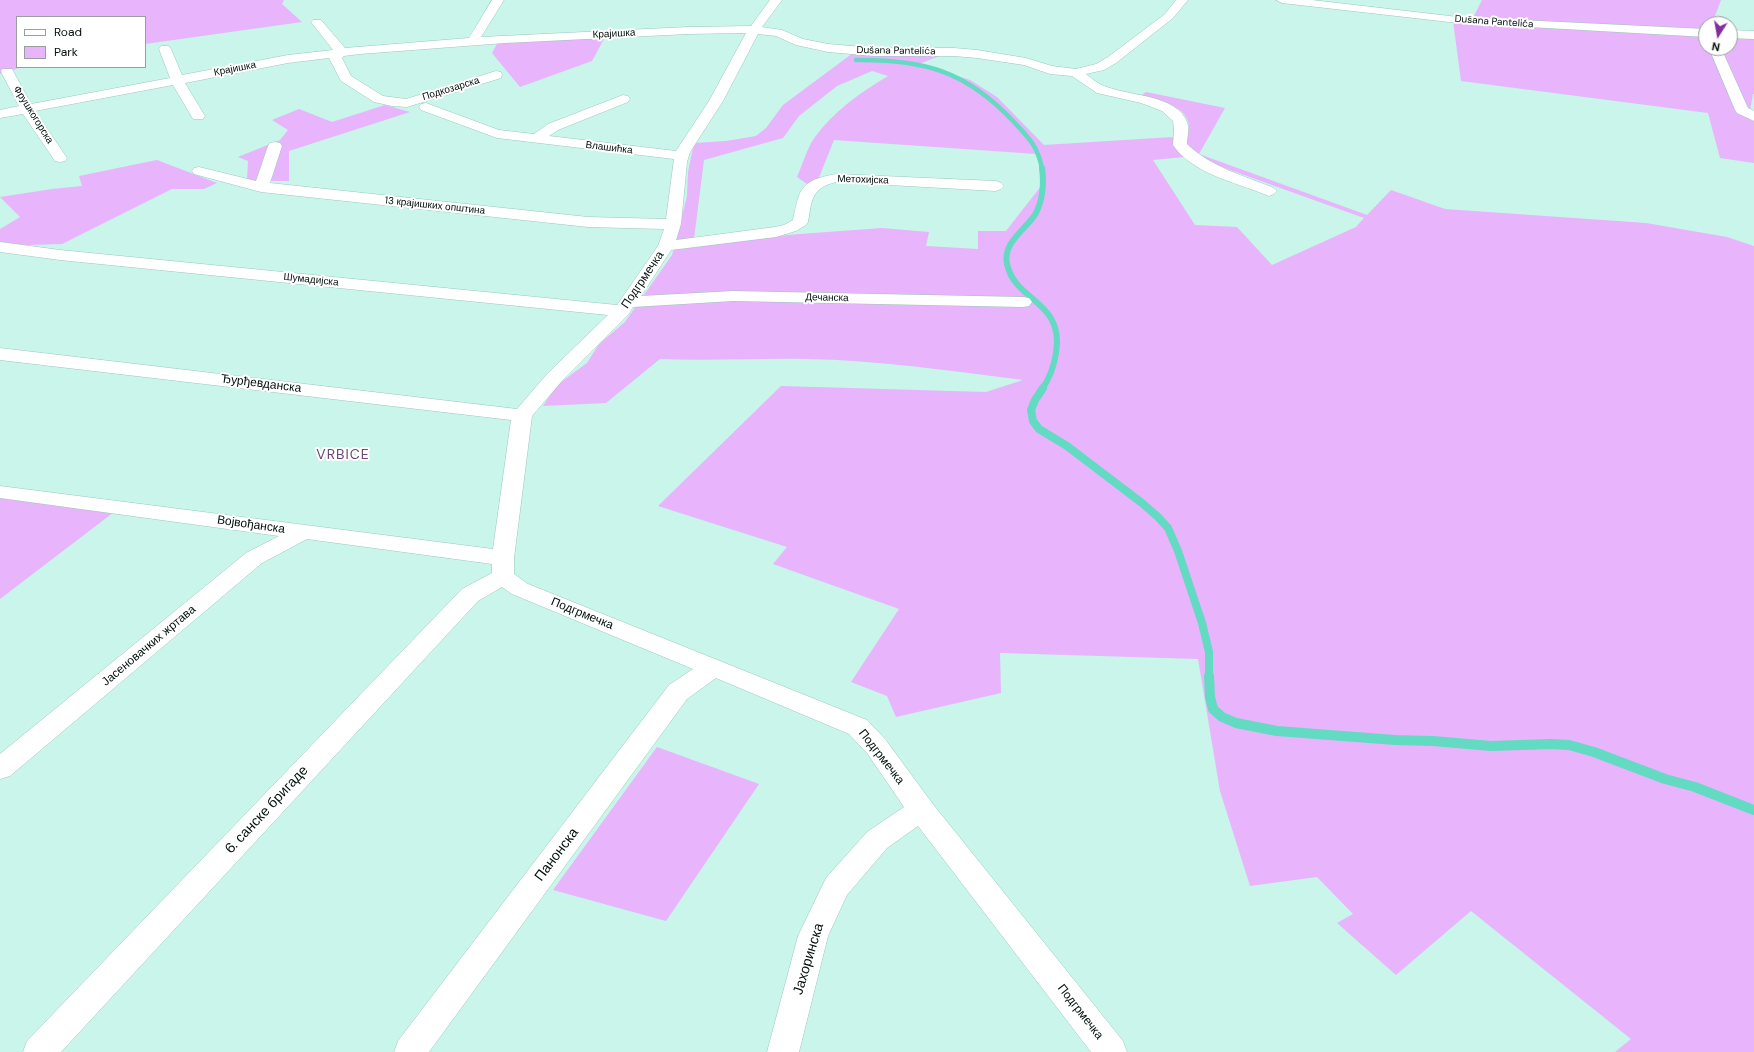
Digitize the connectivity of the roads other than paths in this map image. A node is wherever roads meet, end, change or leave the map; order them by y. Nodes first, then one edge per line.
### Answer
1 (511, 0) edge
2 (776, 0) edge
3 (1182, 0) edge
4 (1282, 0) edge
5 (498, 2) edge
6 (318, 22) dead end
7 (754, 30) junction
8 (1698, 33) edge
9 (1738, 34) edge
10 (1754, 35) edge
11 (473, 41) junction
12 (165, 49) dead end
13 (341, 52) junction
14 (1718, 56) edge
15 (6, 72) dead end
16 (1076, 73) junction
17 (496, 75) dead end
18 (177, 80) junction
19 (623, 99) dead end
20 (426, 107) dead end
21 (27, 109) junction
22 (0, 114) edge
23 (198, 116) dead end
24 (1754, 117) edge
25 (536, 139) junction
26 (275, 146) dead end
27 (682, 156) junction
28 (60, 158) dead end
29 (199, 171) dead end
30 (996, 186) dead end
31 (261, 187) junction
32 (1269, 191) dead end
33 (673, 224) junction
34 (666, 246) junction
35 (0, 247) edge
36 (1024, 302) dead end
37 (626, 306) junction
38 (0, 354) edge
39 (522, 415) junction
40 (0, 492) edge
41 (304, 532) junction
42 (503, 568) junction
43 (714, 667) junction
44 (0, 769) edge
45 (922, 811) junction
46 (39, 1052) edge
47 (410, 1052) edge
48 (782, 1052) edge
49 (1111, 1052) edge

1 - 5 street
2 - 7 street
3 - 16 street, Dušana Pantelića
4 - 8 street, Dušana Pantelića
5 - 11 street
6 - 13 street
7 - 11 street, Крајишка
7 - 16 street, Dušana Pantelića
7 - 27 street, Подгрмечка
9 - 10 street
11 - 13 street, Крајишка
12 - 18 street
13 - 17 street, Подкозарска
13 - 18 street, Крајишка
14 - 24 street
15 - 21 street, Фрушкогорска
16 - 32 street
18 - 21 street, Крајишка
18 - 23 street
19 - 25 street
20 - 25 street, Влашићка
21 - 22 street, Крајишка
21 - 28 street, Фрушкогорска
25 - 27 street, Влашићка
26 - 31 street
27 - 33 street, Подгрмечка
29 - 31 street, 13 крајишких општина
30 - 34 street, Метохијска
31 - 33 street, 13 крајишких општина
33 - 34 street, Подгрмечка
34 - 37 street, Подгрмечка
35 - 37 street, Шумадијска
36 - 37 street, Дечанска
37 - 39 street, Подгрмечка
38 - 39 street, Ђурђевданска
39 - 42 street
40 - 41 street, Војвођанска
41 - 42 street, Војвођанска
41 - 44 street, Јасеновачких жртава
42 - 43 street, Подгрмечка
42 - 46 street, 6. санске бригаде
43 - 45 street, Подгрмечка
43 - 47 street, Панонска
45 - 48 street, Јахоринска
45 - 49 street, Подгрмечка

